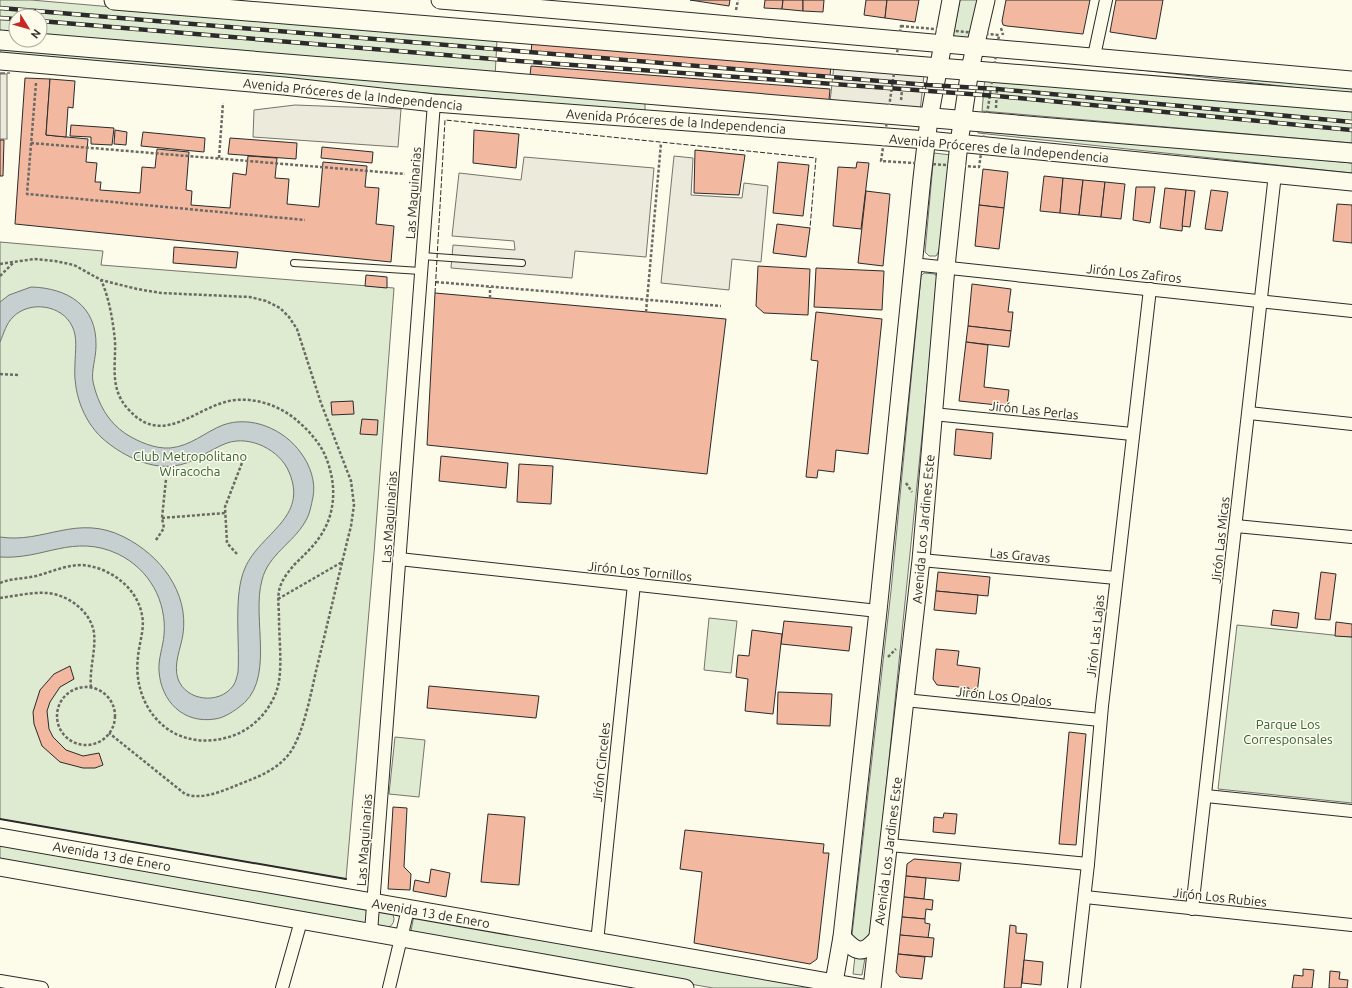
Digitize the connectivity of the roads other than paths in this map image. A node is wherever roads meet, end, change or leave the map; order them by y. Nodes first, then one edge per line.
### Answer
1 (114, 0) edge
2 (448, 0) edge
3 (951, 0) edge
4 (986, 0) edge
5 (1106, 0) edge
6 (0, 40) edge
7 (942, 44) junction
8 (975, 47) junction
9 (1094, 56) junction
10 (0, 61) edge
11 (938, 66) junction
12 (970, 69) junction
13 (1352, 80) edge
14 (1352, 102) edge
15 (434, 103) junction
16 (929, 119) junction
17 (962, 121) junction
18 (927, 140) junction
19 (959, 143) junction
20 (1352, 153) edge
21 (1275, 174) junction
22 (1352, 182) edge
23 (422, 256) junction
24 (294, 263) dead end
25 (522, 263) dead end
26 (912, 264) junction
27 (946, 267) junction
28 (421, 271) junction
29 (1150, 288) junction
30 (1261, 301) junction
31 (1352, 311) edge
32 (1249, 413) junction
33 (933, 414) junction
34 (1352, 424) edge
35 (1132, 434) junction
36 (1236, 526) junction
37 (1352, 537) edge
38 (399, 559) junction
39 (921, 560) junction
40 (1116, 578) junction
41 (634, 584) junction
42 (878, 611) junction
43 (906, 700) junction
44 (1100, 720) junction
45 (1206, 796) junction
46 (1352, 811) edge
47 (0, 837) edge
48 (890, 845) junction
49 (1088, 864) junction
50 (0, 867) edge
51 (1085, 897) junction
52 (373, 903) junction
53 (408, 909) junction
54 (1192, 909) junction
55 (301, 921) junction
56 (1352, 925) edge
57 (371, 932) junction
58 (842, 937) junction
59 (401, 939) junction
60 (877, 939) junction
61 (597, 942) junction
62 (0, 981) edge
63 (834, 986) edge
64 (42, 988) edge
65 (282, 988) edge
66 (388, 988) edge
67 (685, 988) edge
68 (863, 988) edge
69 (872, 988) edge
70 (1074, 988) edge

1 - 11 main road
2 - 7 main road
3 - 7 main road
4 - 8 main road, Avenida Los Jardines Este
5 - 9 street
6 - 16 main road, Avenida Próceres de la Independencia
7 - 8 main road
7 - 11 main road
8 - 9 main road
8 - 12 main road, Avenida Los Jardines Este
9 - 13 main road
10 - 15 main road, Avenida Próceres de la Independencia
11 - 12 main road
11 - 16 main road
12 - 14 main road
12 - 17 main road, Avenida Los Jardines Este
15 - 18 main road, Avenida Próceres de la Independencia
15 - 23 street, Las Maquinarias
16 - 17 main road, Avenida Próceres de la Independencia
16 - 18 main road
17 - 19 main road, Avenida Los Jardines Este
17 - 20 main road, Avenida Próceres de la Independencia
18 - 19 main road, Avenida Próceres de la Independencia
18 - 26 main road
19 - 21 main road, Avenida Próceres de la Independencia
19 - 27 main road, Avenida Los Jardines Este
21 - 22 main road, Avenida Próceres de la Independencia
21 - 30 street, Jirón Las Micas
23 - 25 lane
23 - 28 street, Las Maquinarias
24 - 28 lane
26 - 27 street, Jirón Los Zafiros
26 - 42 main road
27 - 29 street, Jirón Los Zafiros
27 - 33 main road, Avenida Los Jardines Este
28 - 38 street, Las Maquinarias
29 - 30 street, Jirón Los Zafiros
29 - 35 street, Jirón Las Lajas
30 - 31 street, Jirón Los Zafiros
30 - 32 street, Jirón Las Micas
32 - 34 street
32 - 36 street, Jirón Las Micas
33 - 35 street, Jirón Las Perlas
33 - 39 main road, Avenida Los Jardines Este
35 - 40 street, Jirón Las Lajas
36 - 37 street
36 - 45 street, Jirón Las Micas
38 - 41 street, Jirón Los Tornillos
38 - 52 street, Las Maquinarias
39 - 40 street, Las Gravas
39 - 43 main road, Avenida Los Jardines Este
40 - 44 street, Jirón Las Lajas
41 - 42 street, Jirón Los Tornillos
41 - 61 street, Jirón Cinceles
42 - 58 main road
43 - 44 street, Jirón Los Opalos
43 - 48 main road, Avenida Los Jardines Este
44 - 49 street, Jirón Las Lajas
45 - 46 street
45 - 54 street, Jirón Las Micas
47 - 52 main road, Avenida 13 de Enero
48 - 49 street
48 - 60 main road, Avenida Los Jardines Este
49 - 51 street, Jirón Las Lajas
50 - 55 main road
51 - 54 street, Jirón Los Rubies
51 - 70 street, Jirón Las Lajas
52 - 53 main road, Avenida 13 de Enero
52 - 57 street, Las Maquinarias
53 - 59 street
53 - 61 main road, Avenida 13 de Enero
54 - 56 street, Jirón Los Rubies
55 - 57 main road
55 - 65 street
57 - 59 main road
58 - 60 main road
58 - 63 main road
59 - 66 street
59 - 67 main road
60 - 69 main road, Avenida Los Jardines Este
61 - 63 main road, Avenida 13 de Enero
62 - 64 street
63 - 68 main road, Avenida 13 de Enero

